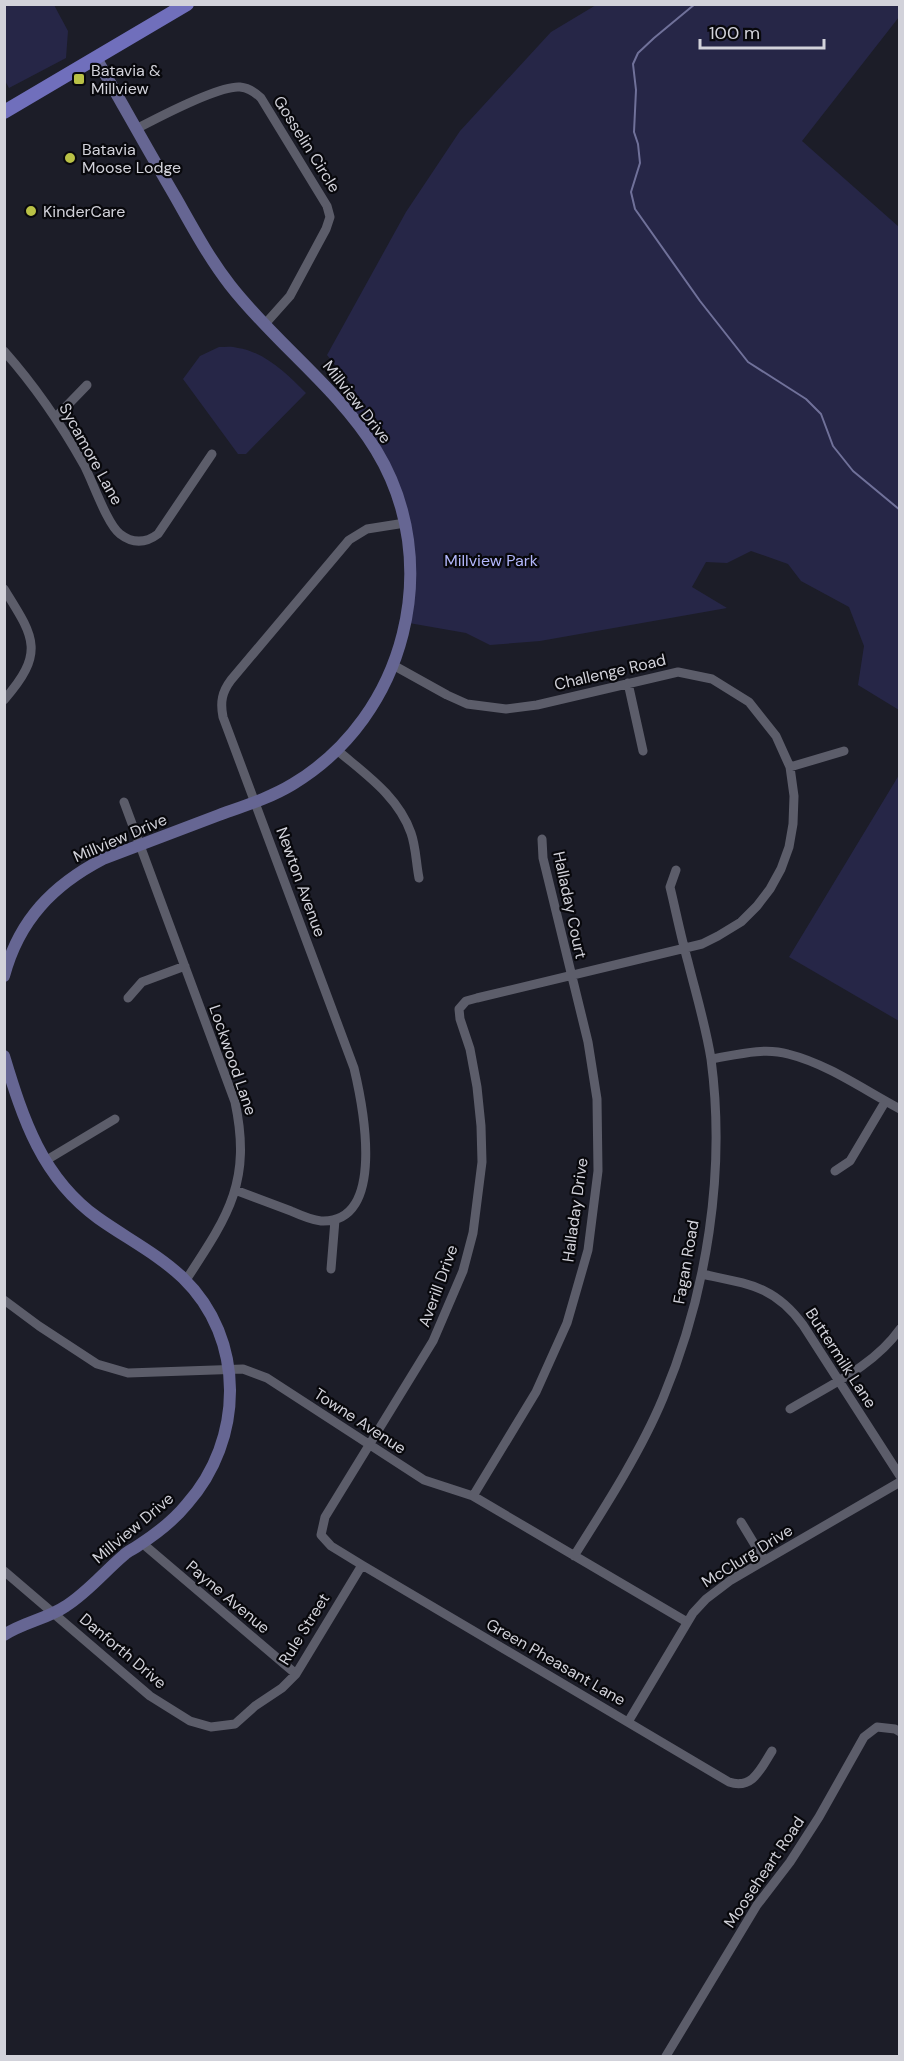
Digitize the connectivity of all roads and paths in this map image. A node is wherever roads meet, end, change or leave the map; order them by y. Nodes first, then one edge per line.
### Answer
1 (187, 4) edge
2 (96, 58) junction
3 (4, 112) edge
4 (136, 129) junction
5 (265, 324) junction
6 (4, 351) edge
7 (87, 385) dead end
8 (56, 417) junction
9 (212, 454) dead end
10 (405, 523) junction
11 (4, 589) edge
12 (393, 666) junction
13 (628, 683) junction
14 (4, 700) edge
15 (337, 750) junction
16 (643, 751) dead end
17 (844, 751) dead end
18 (790, 767) junction
19 (124, 802) dead end
20 (254, 802) junction
21 (542, 839) dead end
22 (140, 845) junction
23 (676, 870) dead end
24 (419, 878) dead end
25 (684, 949) junction
26 (184, 966) junction
27 (4, 976) edge
28 (571, 976) junction
29 (128, 998) dead end
30 (460, 1019) joint
31 (4, 1056) edge
32 (711, 1059) junction
33 (885, 1102) junction
34 (900, 1109) edge
35 (115, 1119) dead end
36 (45, 1161) junction
37 (835, 1171) dead end
38 (235, 1190) junction
39 (334, 1220) junction
40 (332, 1269) dead end
41 (702, 1274) junction
42 (186, 1280) junction
43 (4, 1300) edge
44 (900, 1329) edge
45 (229, 1369) junction
46 (838, 1381) junction
47 (790, 1409) dead end
48 (370, 1445) junction
49 (900, 1476) edge
50 (900, 1482) edge
51 (473, 1496) junction
52 (741, 1522) dead end
53 (321, 1535) joint
54 (142, 1543) junction
55 (574, 1556) junction
56 (764, 1560) junction
57 (362, 1565) junction
58 (4, 1571) edge
59 (54, 1613) junction
60 (687, 1622) junction
61 (4, 1635) edge
62 (296, 1674) junction
63 (628, 1722) junction
64 (235, 1724) joint
65 (900, 1732) edge
66 (772, 1751) dead end
67 (666, 2056) edge

1 - 2 main road
2 - 3 main road
2 - 4 street, Millview Drive
4 - 5 street, Millview Drive
4 - 5 street, Gosselin Circle
5 - 10 street, Millview Drive
6 - 8 street, Sycamore Lane
7 - 8 street
8 - 9 street, Sycamore Lane
10 - 12 street, Millview Drive
10 - 20 street, Newton Avenue
11 - 14 street
12 - 13 street, Challenge Road
12 - 15 street, Millview Drive
13 - 16 street
13 - 18 street, Challenge Road
15 - 20 street, Millview Drive
15 - 24 street
17 - 18 street
18 - 25 street, Challenge Road
19 - 22 street, Lockwood Lane
20 - 22 street, Millview Drive
20 - 39 street, Newton Avenue
21 - 28 street, Halladay Court
22 - 26 street, Lockwood Lane
22 - 27 street, Millview Drive
23 - 25 street, Fagan Road
25 - 28 street, Challenge Road
25 - 32 street, Fagan Road
26 - 29 street
26 - 38 street, Lockwood Lane
28 - 30 street, Challenge Road
28 - 51 street, Halladay Drive
30 - 48 street, Averill Drive
31 - 36 street, Millview Drive
32 - 33 street
32 - 41 street, Fagan Road
33 - 34 street
33 - 37 street
35 - 36 street
36 - 42 street, Millview Drive
38 - 39 street
38 - 42 street, Lockwood Lane
39 - 40 street
41 - 46 street, Buttermilk Lane
41 - 55 street, Fagan Road
42 - 45 street, Millview Drive
43 - 45 street, Towne Avenue
44 - 46 street
45 - 48 street, Towne Avenue
45 - 54 street, Millview Drive
46 - 47 street
46 - 49 street, Buttermilk Lane
48 - 51 street, Towne Avenue
48 - 53 street, Averill Drive
50 - 56 street, McClurg Drive
51 - 55 street, Towne Avenue
52 - 56 street
53 - 57 street, Green Pheasant Lane
54 - 59 street, Millview Drive
54 - 62 street, Payne Avenue
55 - 60 street, Towne Avenue
56 - 60 street, McClurg Drive
57 - 62 street, Rule Street
57 - 63 street, Green Pheasant Lane
58 - 59 street, Danforth Drive
59 - 61 street, Millview Drive
59 - 64 street, Danforth Drive
60 - 63 street, McClurg Drive
62 - 64 street, Rule Street
63 - 66 street, Green Pheasant Lane
65 - 67 street, Mooseheart Road

